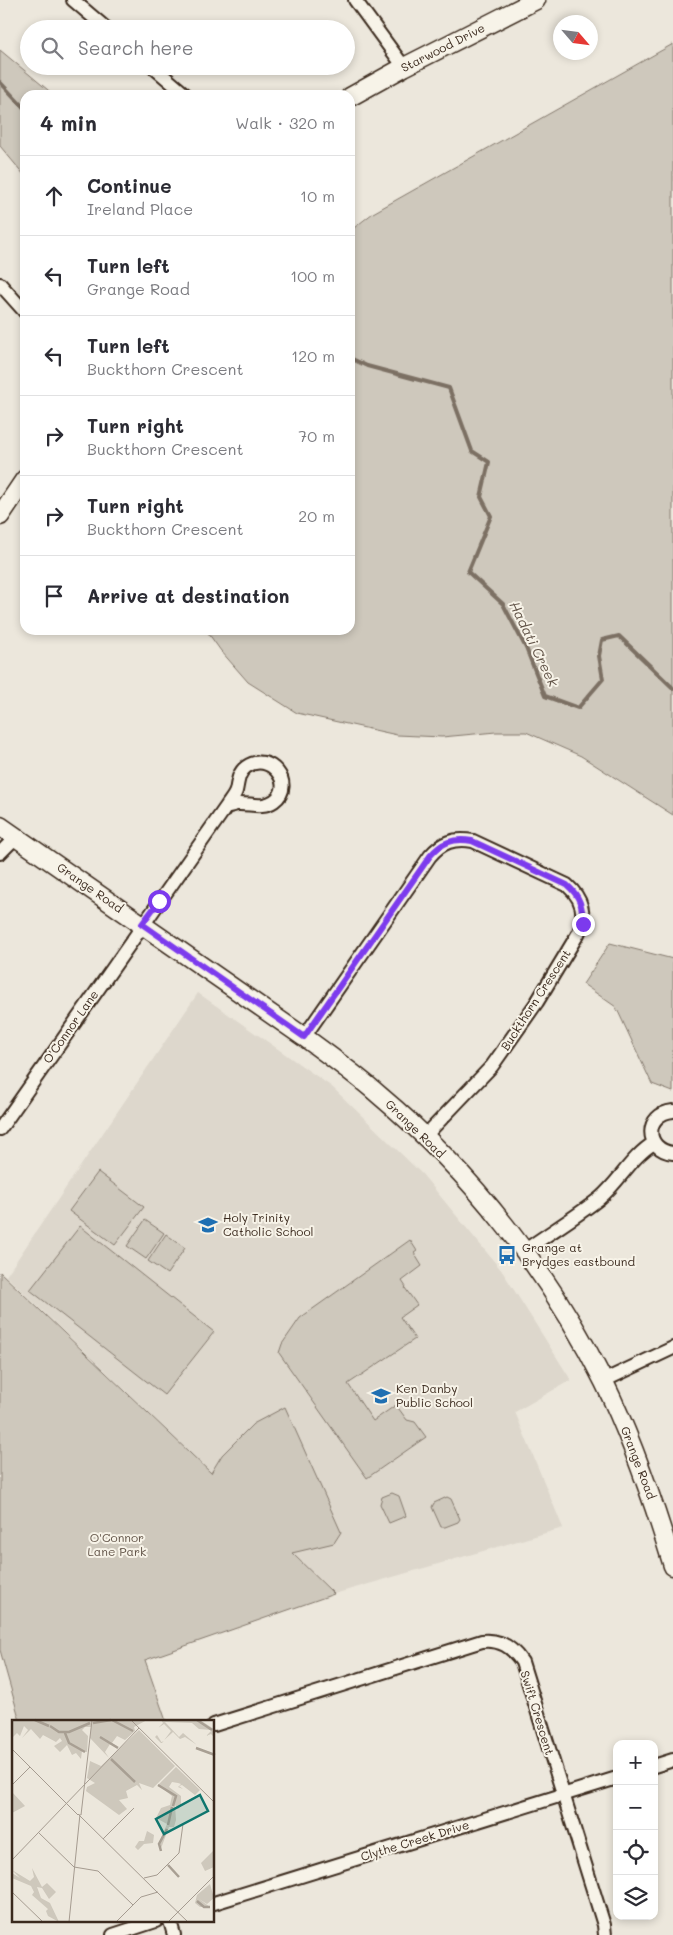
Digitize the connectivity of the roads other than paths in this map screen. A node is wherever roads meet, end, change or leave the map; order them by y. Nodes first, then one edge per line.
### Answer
1 (73, 0) edge
2 (355, 0) edge
3 (536, 0) edge
4 (96, 20) edge
5 (404, 67) junction
6 (163, 75) edge
7 (180, 90) edge
8 (355, 94) edge
9 (0, 284) edge
10 (20, 306) edge
11 (20, 486) edge
12 (0, 516) edge
13 (226, 807) junction
14 (0, 826) edge
15 (16, 837) junction
16 (0, 853) edge
17 (142, 924) junction
18 (304, 1037) junction
19 (673, 1111) edge
20 (0, 1129) edge
21 (425, 1136) junction
22 (654, 1143) junction
23 (673, 1152) edge
24 (524, 1251) junction
25 (673, 1348) edge
26 (604, 1381) junction
27 (667, 1527) edge
28 (673, 1566) edge
29 (215, 1725) edge
30 (673, 1760) edge
31 (658, 1765) edge
32 (613, 1779) edge
33 (563, 1795) junction
34 (215, 1903) edge
35 (153, 1922) edge
36 (170, 1922) edge
37 (113, 1935) edge
38 (174, 1935) edge
39 (605, 1935) edge

1 - 4 street
2 - 5 street
3 - 5 street, Starwood Drive
5 - 8 street, Starwood Drive
6 - 7 street
9 - 10 street
11 - 12 street
13 - 13 street, O'Connor Lane
13 - 17 street, O'Connor Lane
14 - 15 street, Grange Road
15 - 16 street
15 - 17 street, Grange Road
17 - 18 street, Grange Road
17 - 20 street, O'Connor Lane
18 - 21 street, Grange Road
18 - 21 street, Buckthorn Crescent
19 - 22 street
21 - 24 street, Grange Road
22 - 23 street
22 - 24 street
24 - 26 street, Grange Road
25 - 26 street
26 - 27 street, Grange Road
27 - 28 street, Grange Road
29 - 33 street, Swift Crescent
30 - 31 street
32 - 33 street, Clythe Creek Drive
33 - 34 street, Clythe Creek Drive
33 - 39 street, Swift Crescent
35 - 37 street
36 - 38 street

